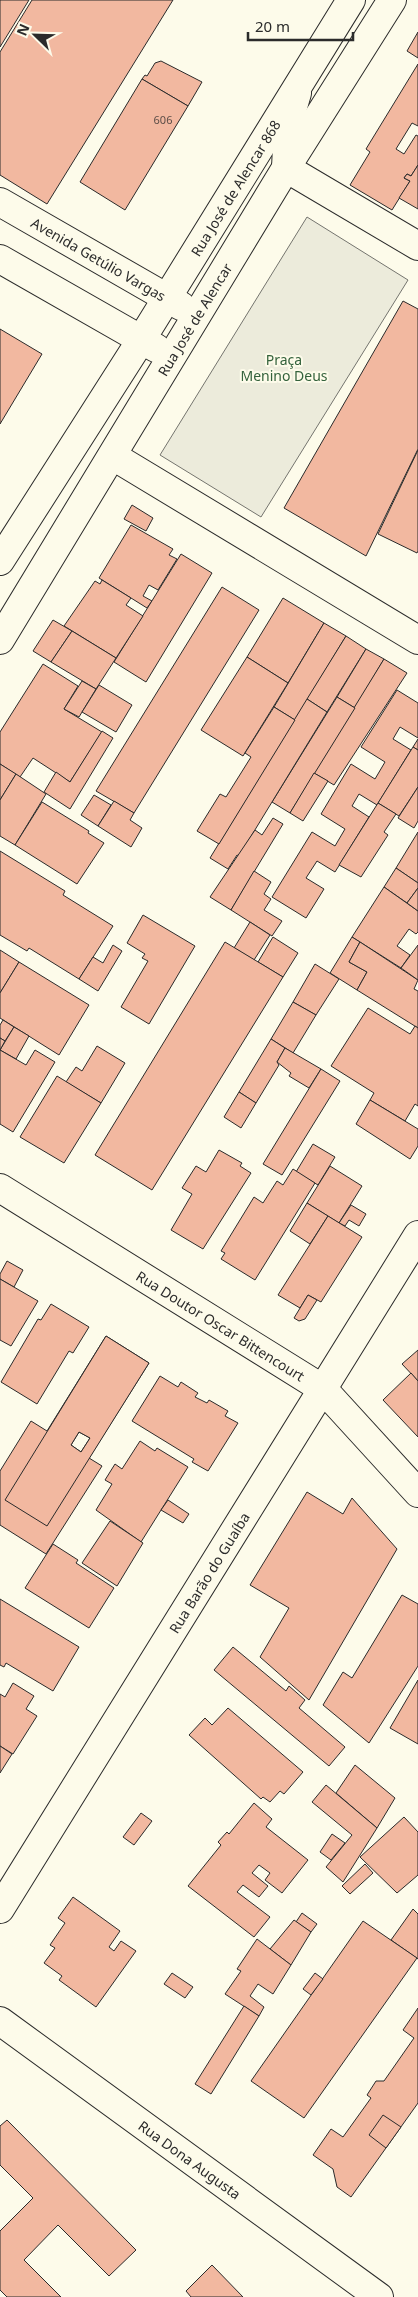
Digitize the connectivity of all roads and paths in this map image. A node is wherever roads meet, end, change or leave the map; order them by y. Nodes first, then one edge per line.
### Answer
1 (351, 0) edge
2 (392, 0) edge
3 (302, 77) junction
4 (286, 168) junction
5 (0, 202) edge
6 (418, 246) edge
7 (0, 259) edge
8 (166, 297) junction
9 (198, 315) junction
10 (141, 340) junction
11 (172, 358) junction
12 (113, 456) junction
13 (0, 561) edge
14 (0, 640) edge
15 (418, 640) edge
16 (0, 1188) edge
17 (418, 1235) edge
18 (323, 1389) junction
19 (418, 1493) edge
20 (0, 1909) edge
21 (0, 2021) edge
22 (379, 2297) edge

1 - 3 street
2 - 4 street, Rua José de Alencar
3 - 4 street
3 - 8 street, Rua José de Alencar 868
4 - 6 street
4 - 9 street, Rua José de Alencar
5 - 8 street, Avenida Getúlio Vargas
7 - 10 street
8 - 9 street, Avenida Getúlio Vargas
8 - 10 street
9 - 11 street, Rua José de Alencar
10 - 11 street
10 - 13 street
11 - 12 street, Rua José de Alencar
12 - 14 street, Rua José de Alencar
12 - 15 street
16 - 18 street, Rua Doutor Oscar Bittencourt
17 - 18 street, Rua Barão do Guaíba
18 - 19 street, Rua Doutor Oscar Bittencourt
18 - 20 street, Rua Barão do Guaíba
21 - 22 street, Rua Dona Augusta

